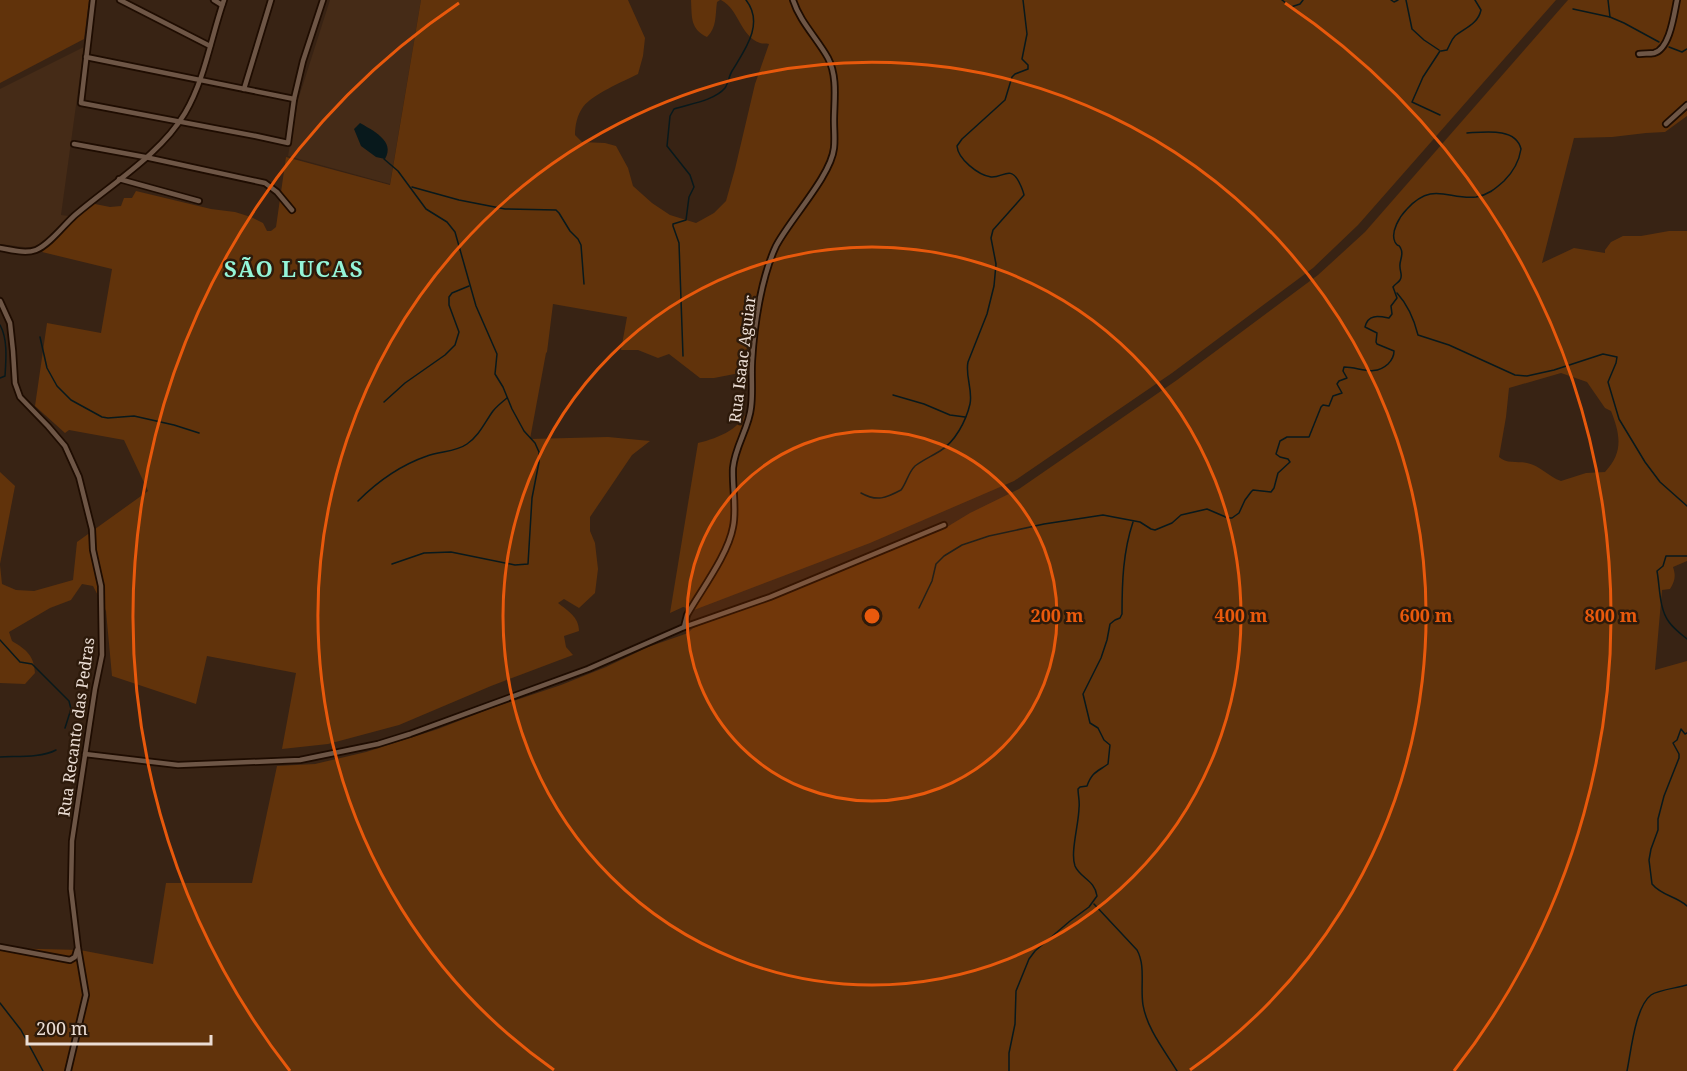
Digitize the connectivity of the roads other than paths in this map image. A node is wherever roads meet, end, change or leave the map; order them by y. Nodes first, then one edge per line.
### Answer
1 (93, 0) edge
2 (120, 0) edge
3 (214, 0) edge
4 (271, 0) edge
5 (323, 0) edge
6 (793, 0) edge
7 (1677, 0) edge
8 (223, 2) edge
9 (210, 46) junction
10 (1639, 54) dead end
11 (86, 57) junction
12 (200, 79) junction
13 (244, 89) junction
14 (294, 99) junction
15 (1687, 105) edge
16 (180, 121) junction
17 (1666, 124) dead end
18 (74, 144) dead end
19 (145, 158) junction
20 (119, 179) junction
21 (199, 201) dead end
22 (292, 210) dead end
23 (0, 248) edge
24 (0, 301) edge
25 (944, 525) dead end
26 (684, 627) junction
27 (86, 754) junction
28 (0, 947) edge
29 (78, 948) junction
30 (68, 1071) edge

1 - 11 street
2 - 9 street
3 - 8 street
4 - 13 street
5 - 14 street
6 - 26 street, Rua Isaac Aguiar
7 - 10 street
8 - 9 street
9 - 12 street
11 - 12 street
11 - 16 street
12 - 13 street
12 - 16 street
13 - 14 street
14 - 16 street
15 - 17 street
16 - 19 street
18 - 19 street
19 - 20 street
19 - 22 street
20 - 21 street
20 - 23 street
24 - 27 street, Rua Recanto das Pedras
25 - 26 street
26 - 27 street
27 - 29 street, Rua Recanto das Pedras
28 - 29 street
29 - 30 street, Rua Recanto das Pedras

